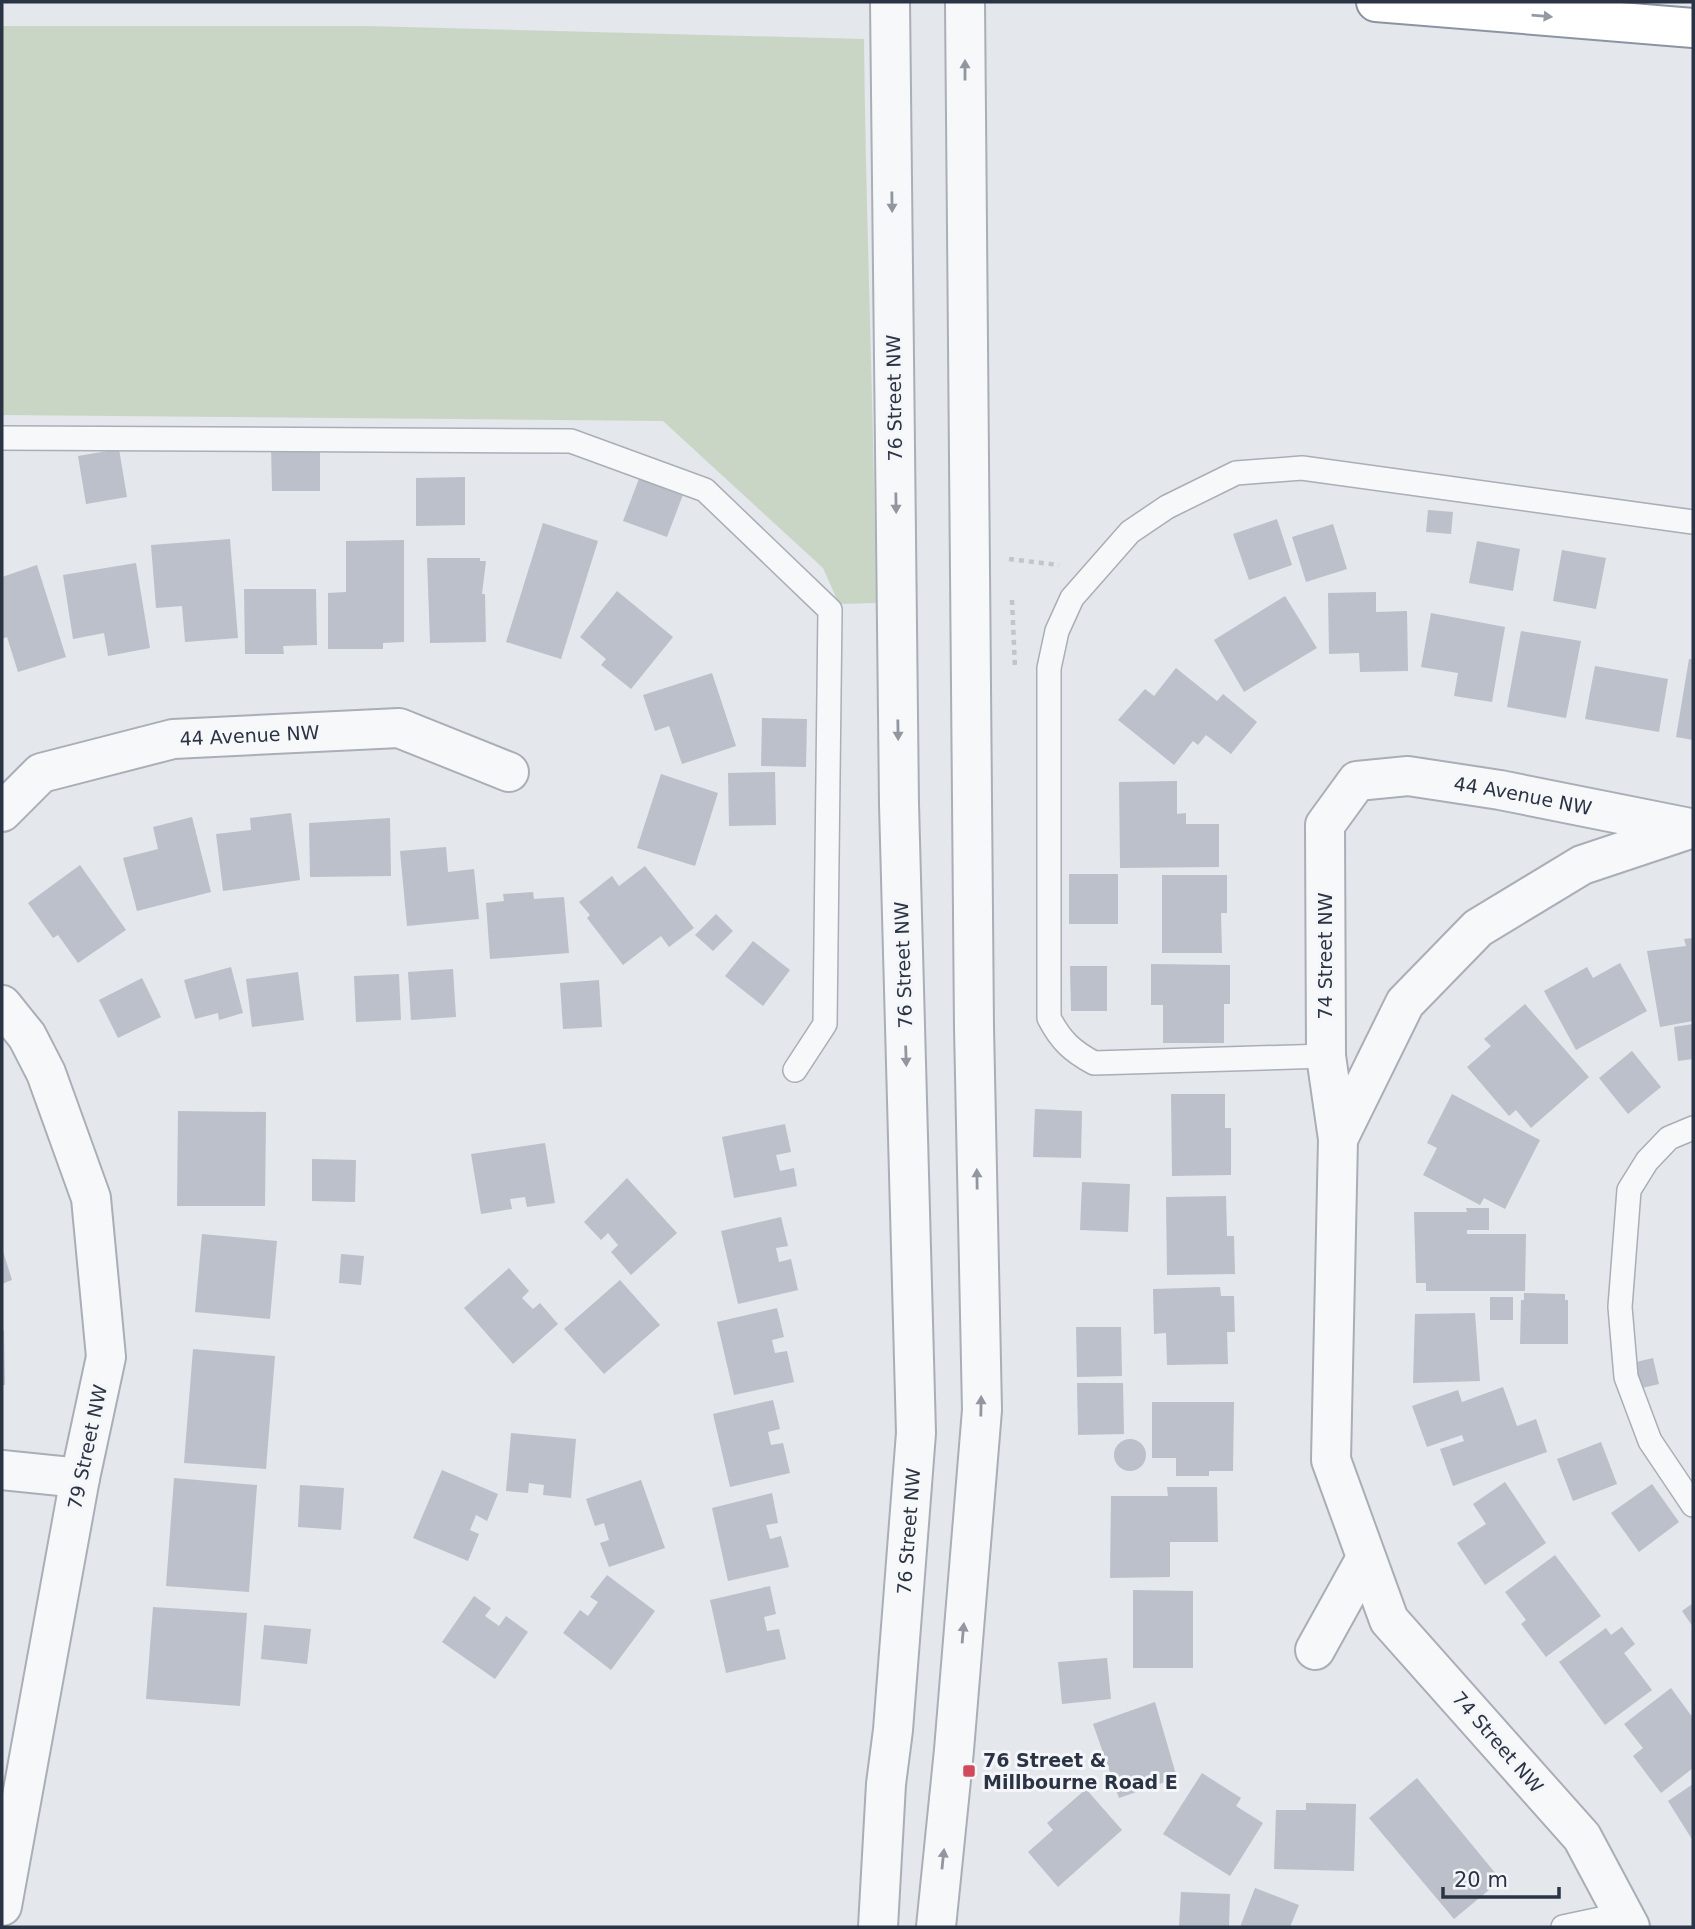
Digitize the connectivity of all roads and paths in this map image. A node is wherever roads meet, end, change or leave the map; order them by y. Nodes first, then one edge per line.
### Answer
1 (890, 2) edge
2 (965, 2) edge
3 (1376, 2) edge
4 (1693, 28) edge
5 (2, 438) edge
6 (1693, 522) edge
7 (1002, 558) dead end
8 (1095, 569) junction
9 (509, 772) dead end
10 (1357, 781) joint
11 (2, 812) edge
12 (1691, 828) edge
13 (1478, 928) joint
14 (2, 1005) edge
15 (1326, 1056) junction
16 (795, 1070) dead end
17 (1693, 1128) edge
18 (1338, 1139) junction
19 (2, 1470) edge
20 (80, 1478) junction
21 (1693, 1505) edge
22 (1366, 1558) junction
23 (1315, 1650) dead end
24 (2, 1906) edge
25 (1627, 1921) edge
26 (878, 1927) edge
27 (936, 1927) edge
28 (1563, 1927) edge

1 -> 26 street, 76 Street NW
27 -> 2 street
3 -> 4 highway
5 - 16 lane
6 - 8 lane
7 - 8 path
8 - 15 lane
9 - 11 street, 44 Avenue NW
10 - 12 street, 44 Avenue NW
10 - 15 street, 74 Street NW
12 - 13 street, 44 Avenue NW
13 - 18 street, 74 Street NW
14 - 20 street, 79 Street NW
15 - 18 street, 74 Street NW
17 - 21 lane
18 - 22 street, 74 Street NW
19 - 20 street
20 - 24 street, 79 Street NW
22 - 23 street
22 - 25 street, 74 Street NW
25 - 28 lane

